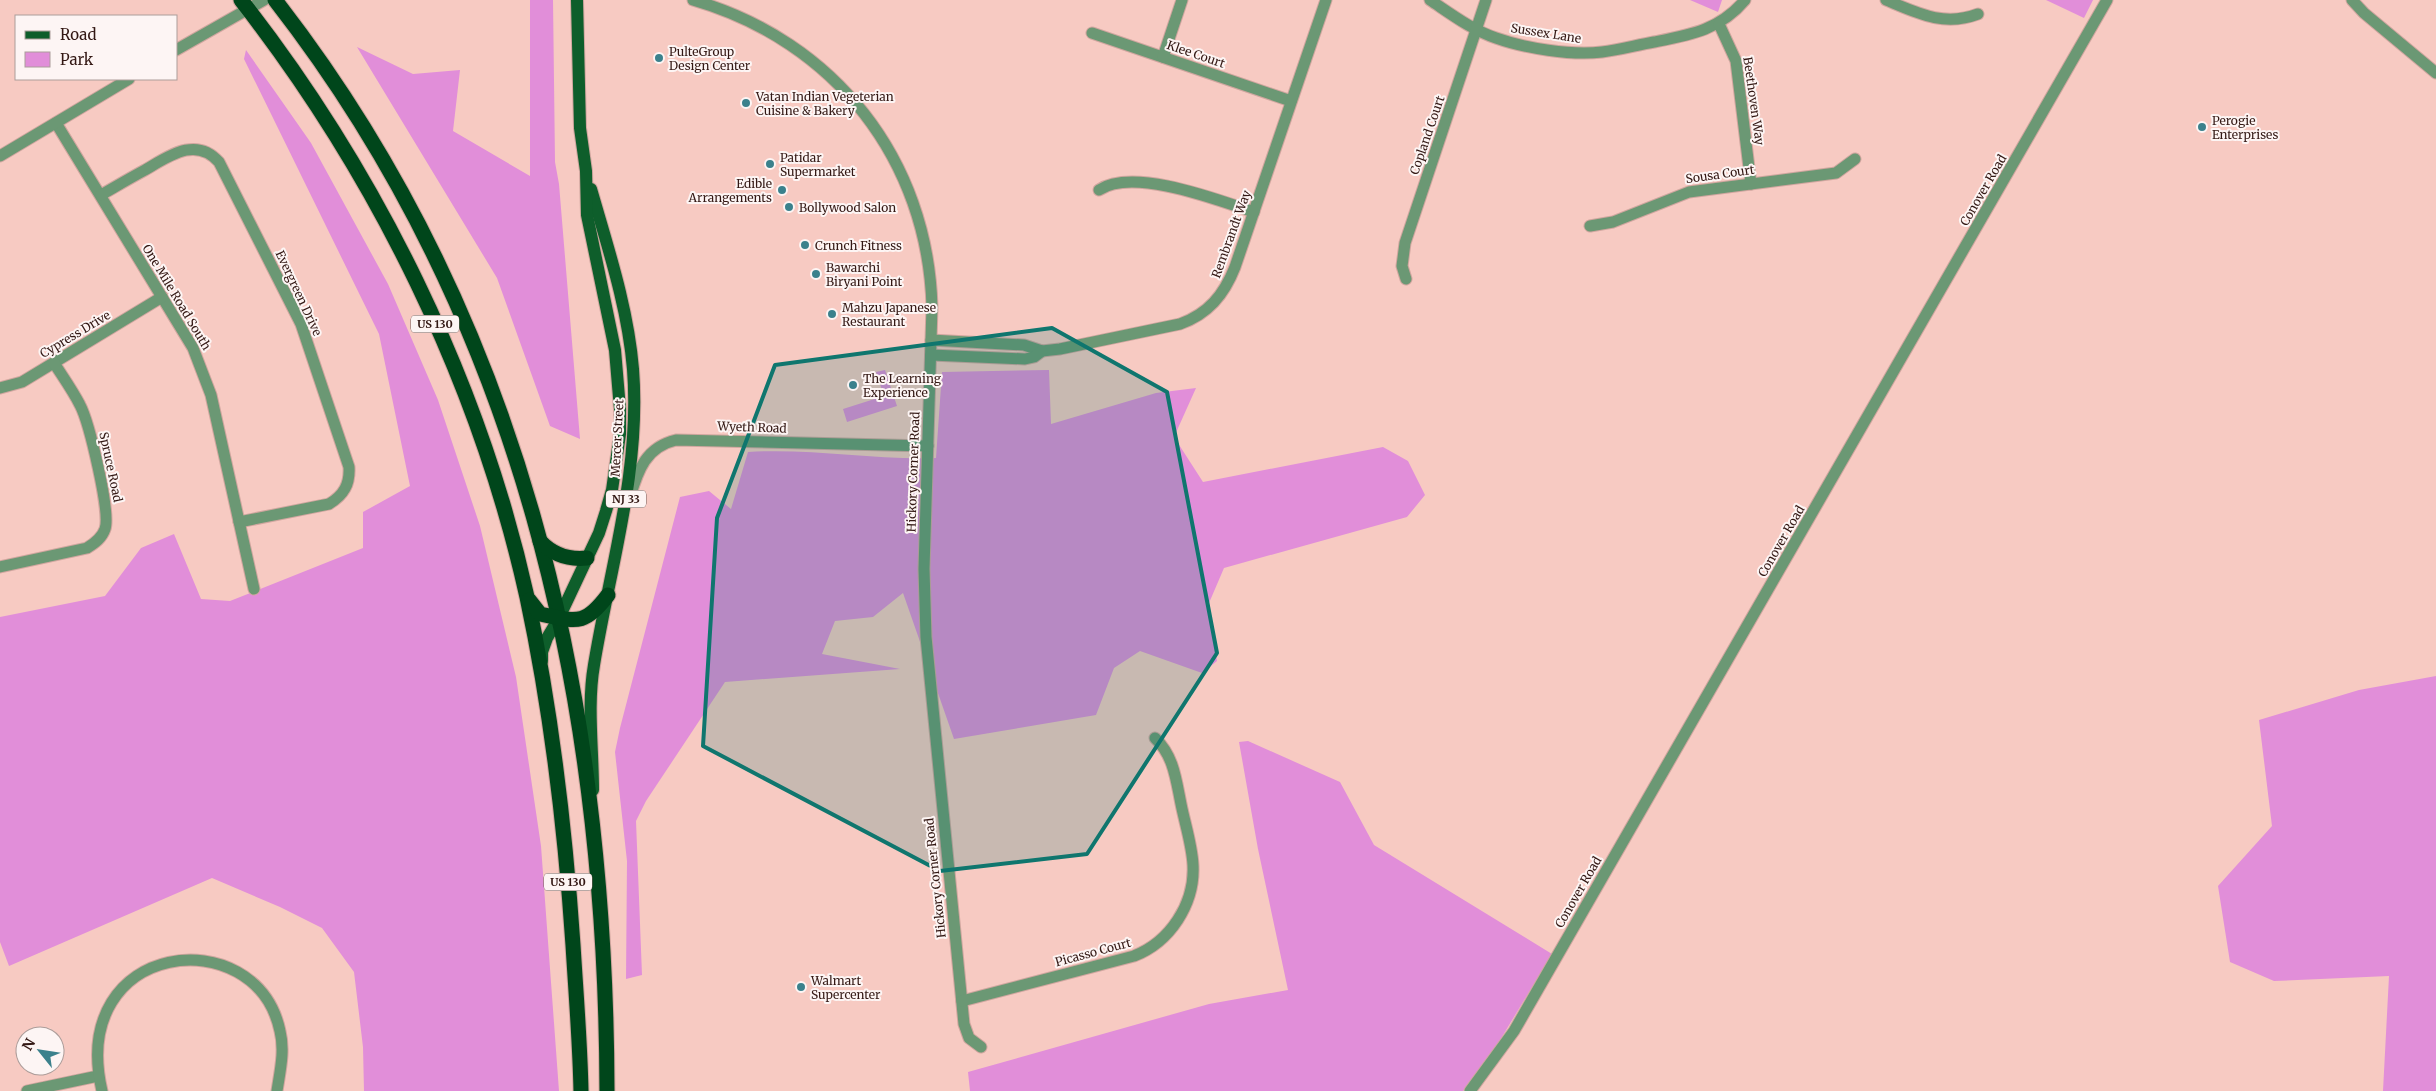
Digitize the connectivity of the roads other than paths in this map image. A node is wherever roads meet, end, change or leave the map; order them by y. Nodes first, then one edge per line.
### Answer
1 (264, 0) edge
2 (275, 0) edge
3 (577, 0) edge
4 (693, 0) edge
5 (1182, 0) edge
6 (1326, 0) edge
7 (1430, 0) edge
8 (1486, 0) edge
9 (1744, 0) edge
10 (1886, 0) edge
11 (2107, 0) edge
12 (2352, 0) edge
13 (244, 5) edge
14 (1978, 14) dead end
15 (1719, 24) junction
16 (1477, 30) junction
17 (1092, 33) dead end
18 (178, 49) edge
19 (1163, 57) junction
20 (2436, 73) edge
21 (128, 80) edge
22 (1291, 101) junction
23 (56, 123) junction
24 (0, 156) edge
25 (1855, 159) dead end
26 (586, 170) junction
27 (1751, 184) junction
28 (1099, 190) dead end
29 (101, 196) junction
30 (1254, 212) junction
31 (1590, 226) dead end
32 (1406, 279) dead end
33 (162, 297) junction
34 (931, 340) junction
35 (1042, 351) junction
36 (931, 355) junction
37 (54, 363) junction
38 (0, 388) edge
39 (928, 446) junction
40 (624, 517) junction
41 (239, 522) junction
42 (540, 540) junction
43 (588, 558) junction
44 (0, 567) edge
45 (254, 589) dead end
46 (608, 595) junction
47 (526, 596) junction
48 (560, 618) junction
49 (541, 674) junction
50 (1155, 738) dead end
51 (594, 830) junction
52 (962, 1001) junction
53 (981, 1048) dead end
54 (98, 1076) junction
55 (26, 1091) edge
56 (102, 1091) edge
57 (277, 1091) edge
58 (581, 1091) edge
59 (607, 1091) edge
60 (1470, 1091) edge

1 - 13 street
2 - 42 highway, US 130
3 - 26 main road, Mercer Street / NJ 33
4 - 34 street, Hickory Corner Road
5 - 19 street
6 - 22 street, Rembrandt Way
7 - 16 street, Sussex Lane
8 - 16 street, Copland Court
9 - 15 street, Sussex Lane
10 - 14 street
11 - 60 street, Conover Road
12 - 20 street
13 - 18 street
13 - 47 highway, US 130
15 - 16 street, Sussex Lane
15 - 27 street, Beethoven Way
16 - 32 street, Copland Court
17 - 19 street, Klee Court
19 - 22 street, Klee Court
21 - 23 street
22 - 30 street, Rembrandt Way
23 - 24 street
23 - 29 street, One Mile Road South
25 - 27 street, Sousa Court
26 - 40 main road, Mercer Street / NJ 33
26 - 43 main road, Mercer Street / NJ 33
27 - 31 street, Sousa Court
28 - 30 street
29 - 33 street, One Mile Road South
29 - 41 street, Evergreen Drive
30 - 35 street, Rembrandt Way
33 - 37 street, Cypress Drive
33 - 41 street, One Mile Road South
34 - 35 street, Rembrandt Way
34 - 36 street, Hickory Corner Road
35 - 36 street, Rembrandt Way
36 - 39 street, Hickory Corner Road
37 - 38 street, Cypress Drive
37 - 44 street, Spruce Road
39 - 40 street, Wyeth Road
39 - 52 street, Hickory Corner Road
40 - 46 main road, Mercer Street / NJ 33
41 - 45 street, One Mile Road South
42 - 43 highway
42 - 48 highway, US 130
43 - 48 main road, Mercer Street / NJ 33
46 - 48 highway
46 - 51 main road, Mercer Street / NJ 33
47 - 48 highway
47 - 49 highway, US 130
48 - 49 main road, Mercer Street / NJ 33
48 - 51 highway, US 130
49 - 58 highway, US 130
50 - 52 street, Picasso Court
51 - 59 highway, US 130
52 - 53 street, Hickory Corner Road
54 - 55 street
54 - 56 street
54 - 57 street

